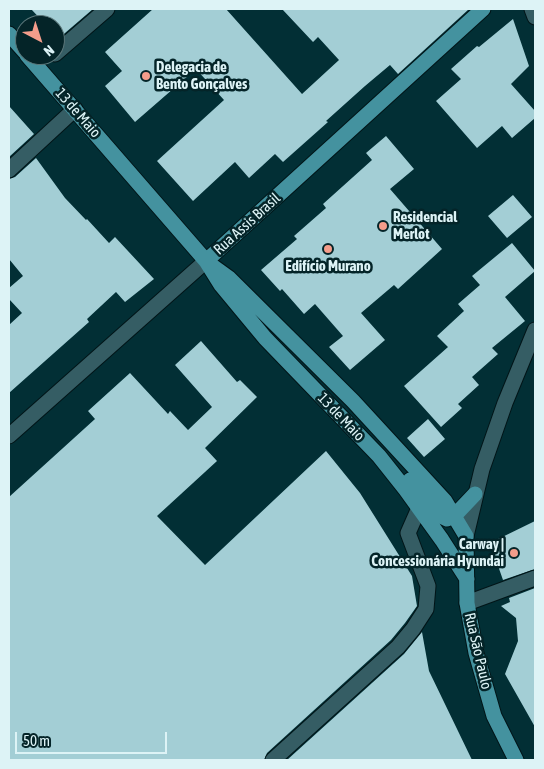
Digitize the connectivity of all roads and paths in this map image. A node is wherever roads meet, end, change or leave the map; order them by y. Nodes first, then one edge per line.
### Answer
1 (107, 9) edge
2 (482, 9) edge
3 (532, 9) edge
4 (535, 17) edge
5 (65, 45) edge
6 (36, 65) edge
7 (42, 65) edge
8 (39, 68) junction
9 (75, 109) junction
10 (9, 170) edge
11 (206, 262) junction
12 (535, 330) edge
13 (9, 436) edge
14 (379, 456) junction
15 (475, 494) junction
16 (419, 508) junction
17 (454, 516) junction
18 (466, 536) junction
19 (535, 578) edge
20 (466, 579) junction
21 (467, 604) junction
22 (273, 760) edge
23 (516, 760) edge

1 - 5 street
2 - 11 main road, Rua Assis Brasil
3 - 4 street
6 - 8 main road, 13 de Maio
7 - 8 street
8 - 9 main road, 13 de Maio
9 - 10 street
9 - 11 main road, 13 de Maio
11 - 13 street, Rua Assis Brasil
11 - 14 main road, 13 de Maio
11 - 17 main road, 13 de Maio
12 - 15 street
14 - 16 main road, 13 de Maio
14 - 17 main road
15 - 17 main road
15 - 18 street
16 - 20 main road, 13 de Maio
16 - 22 street
17 - 18 main road, 13 de Maio
18 - 20 main road, Rua São Paulo
19 - 21 street
20 - 21 main road, Rua São Paulo
21 - 23 main road, Rua São Paulo

